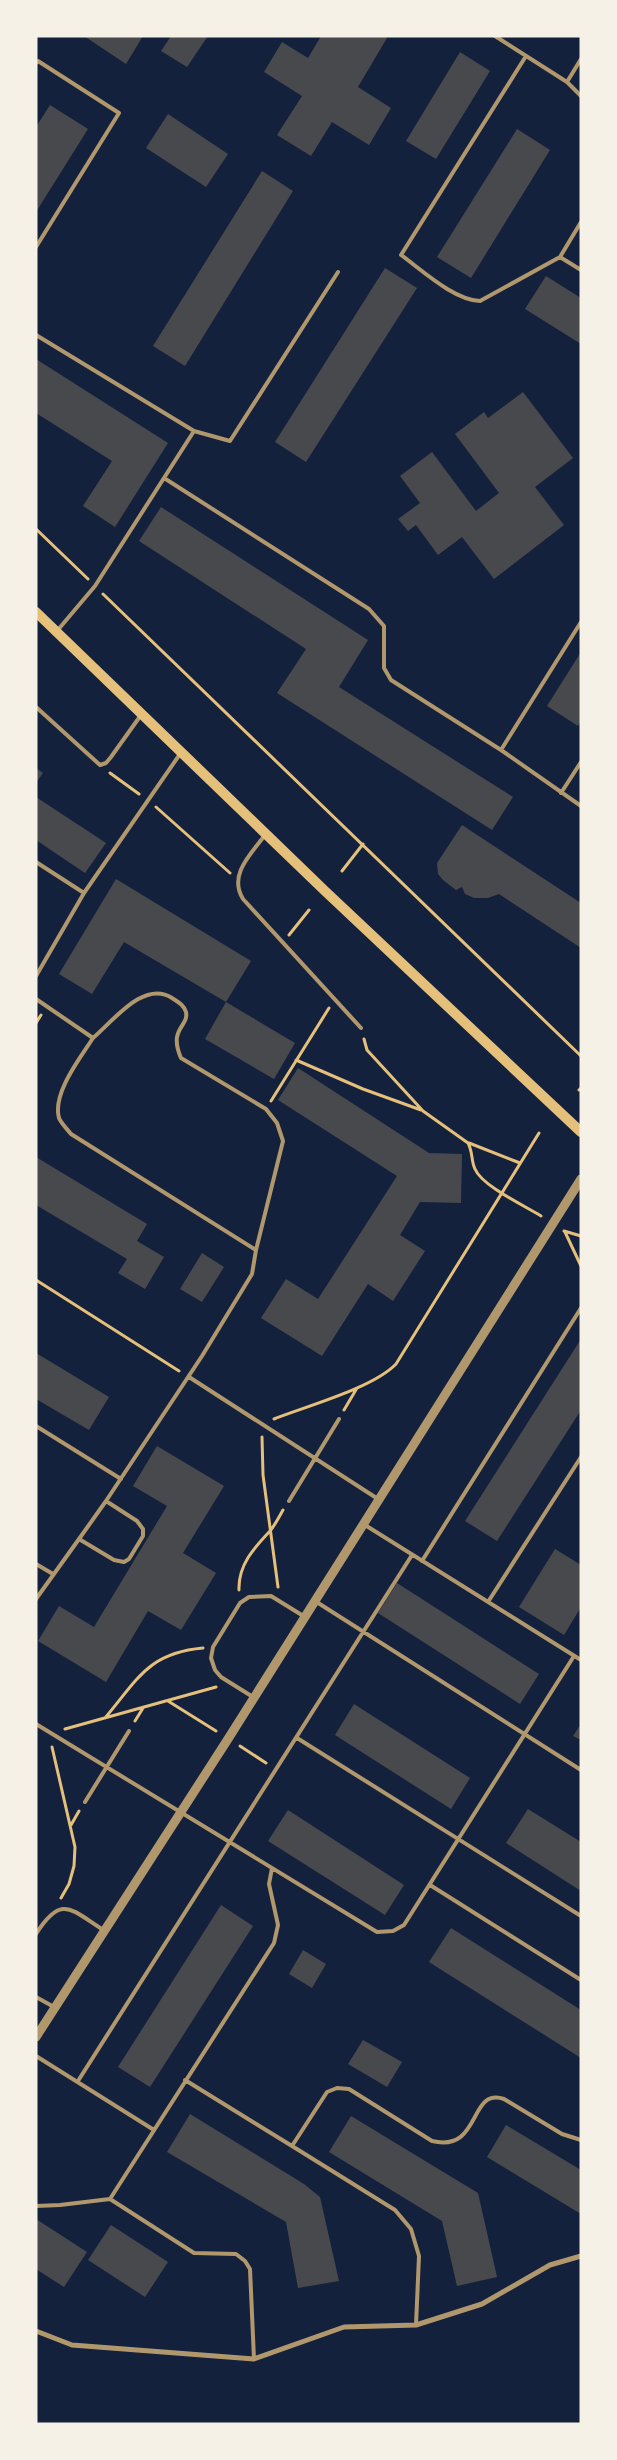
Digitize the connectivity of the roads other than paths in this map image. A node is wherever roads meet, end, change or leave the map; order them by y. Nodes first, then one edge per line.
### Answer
1 (495, 36) edge
2 (526, 56) junction
3 (581, 60) edge
4 (36, 63) edge
5 (567, 82) junction
6 (581, 96) edge
7 (581, 222) edge
8 (36, 247) edge
9 (560, 257) junction
10 (581, 270) edge
11 (338, 272) dead end
12 (36, 335) edge
13 (194, 431) junction
14 (164, 478) junction
15 (38, 618) edge
16 (581, 622) edge
17 (57, 631) junction
18 (36, 707) edge
19 (142, 713) junction
20 (501, 750) junction
21 (181, 752) junction
22 (581, 762) edge
23 (561, 793) junction
24 (581, 806) edge
25 (266, 833) junction
26 (36, 862) edge
27 (84, 894) junction
28 (36, 976) edge
29 (36, 999) edge
30 (361, 1028) dead end
31 (93, 1038) junction
32 (581, 1132) edge
33 (581, 1178) edge
34 (256, 1250) junction
35 (581, 1308) edge
36 (189, 1377) junction
37 (338, 1419) road end
38 (36, 1426) edge
39 (581, 1457) edge
40 (315, 1458) junction
41 (121, 1479) junction
42 (378, 1500) junction
43 (106, 1501) junction
44 (289, 1501) road end
45 (363, 1524) junction
46 (79, 1539) junction
47 (412, 1555) junction
48 (422, 1561) junction
49 (36, 1564) edge
50 (53, 1574) junction
51 (36, 1599) edge
52 (315, 1601) junction
53 (488, 1602) junction
54 (305, 1616) junction
55 (365, 1631) junction
56 (574, 1656) junction
57 (581, 1660) edge
58 (255, 1697) junction
59 (36, 1724) edge
60 (129, 1730) road end
61 (525, 1734) junction
62 (297, 1738) junction
63 (106, 1768) junction
64 (581, 1770) edge
65 (85, 1802) road end
66 (181, 1812) junction
67 (458, 1840) junction
68 (230, 1841) junction
69 (272, 1868) junction
70 (430, 1885) junction
71 (581, 1916) edge
72 (105, 1932) junction
73 (36, 1934) edge
74 (581, 1980) edge
75 (36, 1997) edge
76 (55, 2008) junction
77 (36, 2037) edge
78 (36, 2056) edge
79 (185, 2080) junction
80 (78, 2082) junction
81 (154, 2130) junction
82 (581, 2140) edge
83 (292, 2146) junction
84 (110, 2198) junction
85 (36, 2206) edge
86 (581, 2256) edge
87 (416, 2325) junction
88 (36, 2332) edge
89 (254, 2359) junction

1 - 2 lane
2 - 5 lane
2 - 9 lane
3 - 5 lane
4 - 8 lane
5 - 6 lane
7 - 9 lane
9 - 10 lane
11 - 13 lane
12 - 13 lane
13 - 14 lane
14 - 17 lane
14 - 20 lane
15 - 17 main road
16 - 20 lane
17 - 19 main road
18 - 19 lane
19 - 21 main road
20 - 23 lane
21 - 25 main road
21 - 27 lane
22 - 23 lane
23 - 24 lane
25 - 30 lane
25 - 32 main road
26 - 27 lane
27 - 28 lane
29 - 31 lane
31 - 34 lane
31 - 34 lane
33 - 42 street
34 - 36 lane
35 - 48 lane
36 - 40 lane
36 - 41 lane
37 - 40 lane
38 - 41 lane
39 - 53 lane
40 - 42 lane
40 - 44 lane
41 - 43 lane
42 - 45 street
43 - 46 lane
43 - 46 lane
45 - 47 lane
45 - 52 street
46 - 50 lane
47 - 48 lane
47 - 55 lane
48 - 53 lane
49 - 50 lane
50 - 51 lane
52 - 54 street
52 - 55 lane
53 - 56 lane
54 - 58 street
54 - 58 lane
55 - 61 lane
55 - 62 lane
56 - 57 lane
56 - 61 lane
58 - 66 street
59 - 63 lane
60 - 63 lane
61 - 64 lane
61 - 67 lane
62 - 67 lane
62 - 68 lane
63 - 65 lane
63 - 66 lane
66 - 68 lane
66 - 72 street
67 - 70 lane
67 - 71 lane
68 - 69 lane
68 - 80 lane
69 - 70 lane
69 - 79 lane
70 - 74 lane
72 - 73 lane
72 - 76 street
75 - 76 lane
76 - 77 street
78 - 80 lane
79 - 81 lane
79 - 83 lane
80 - 81 lane
81 - 84 lane
82 - 83 lane
83 - 87 lane
84 - 85 lane
84 - 89 lane
86 - 87 street
87 - 89 street
88 - 89 street

